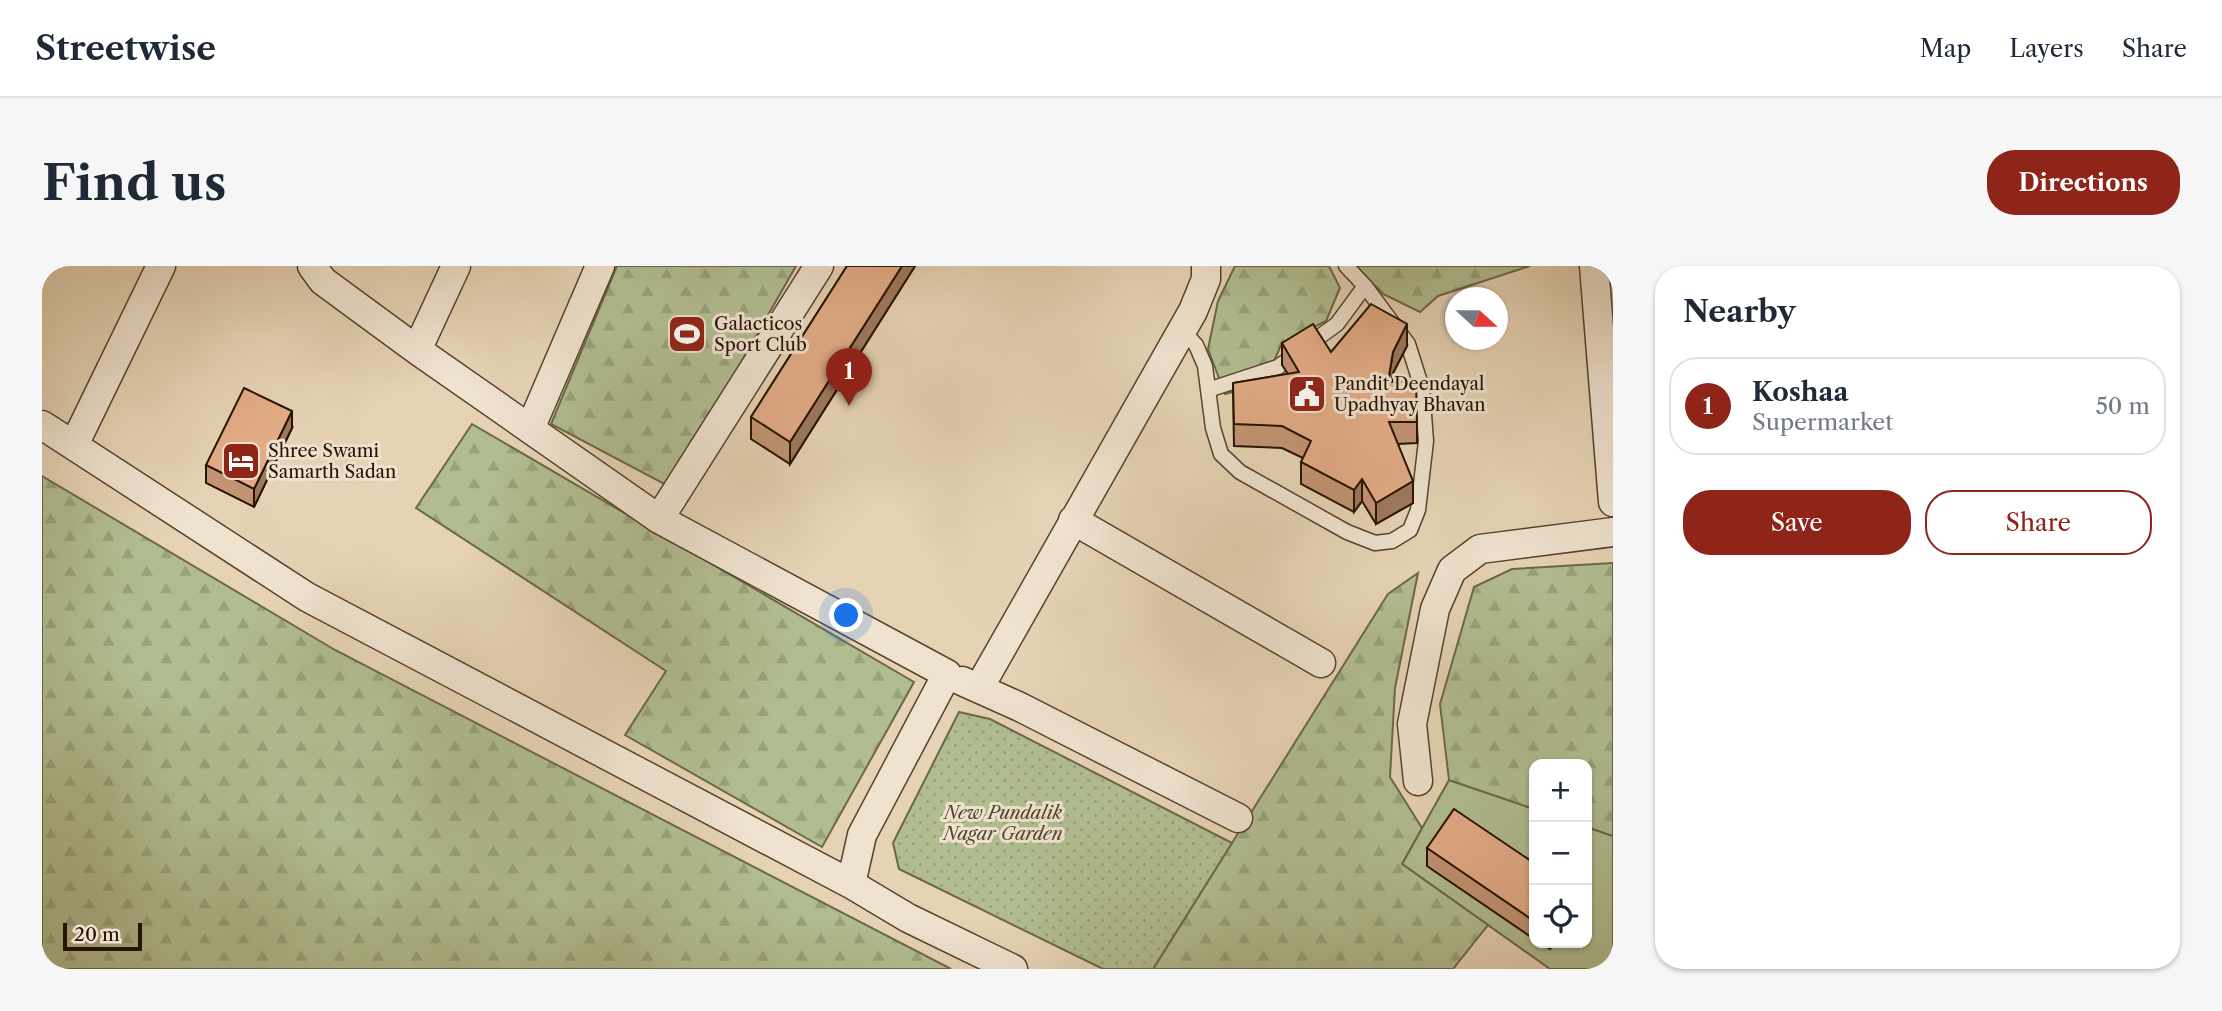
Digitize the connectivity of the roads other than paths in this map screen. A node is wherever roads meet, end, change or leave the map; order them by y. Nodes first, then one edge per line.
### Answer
1 (161, 266) edge
2 (312, 266) edge
3 (456, 266) edge
4 (600, 266) edge
5 (819, 266) edge
6 (1206, 266) edge
7 (1346, 266) edge
8 (1594, 266) edge
9 (1365, 286) junction
10 (1182, 330) junction
11 (417, 350) junction
12 (1208, 390) junction
13 (42, 425) edge
14 (530, 429) junction
15 (74, 445) junction
16 (1613, 502) edge
17 (659, 519) junction
18 (1073, 520) junction
19 (1613, 532) edge
20 (1321, 663) dead end
21 (947, 674) junction
22 (979, 688) junction
23 (1418, 781) dead end
24 (1238, 818) dead end
25 (851, 884) junction
26 (1013, 969) edge

1 - 15 street
2 - 11 street
3 - 11 street
4 - 14 street
5 - 17 street
6 - 10 street
7 - 9 lane
8 - 16 street
9 - 12 lane
9 - 12 lane
10 - 12 lane
10 - 18 street
11 - 14 street
13 - 15 street
14 - 17 street
15 - 25 street
17 - 21 street
18 - 20 street
18 - 22 street
19 - 23 street
21 - 22 street
21 - 25 street
22 - 24 street
25 - 26 street

